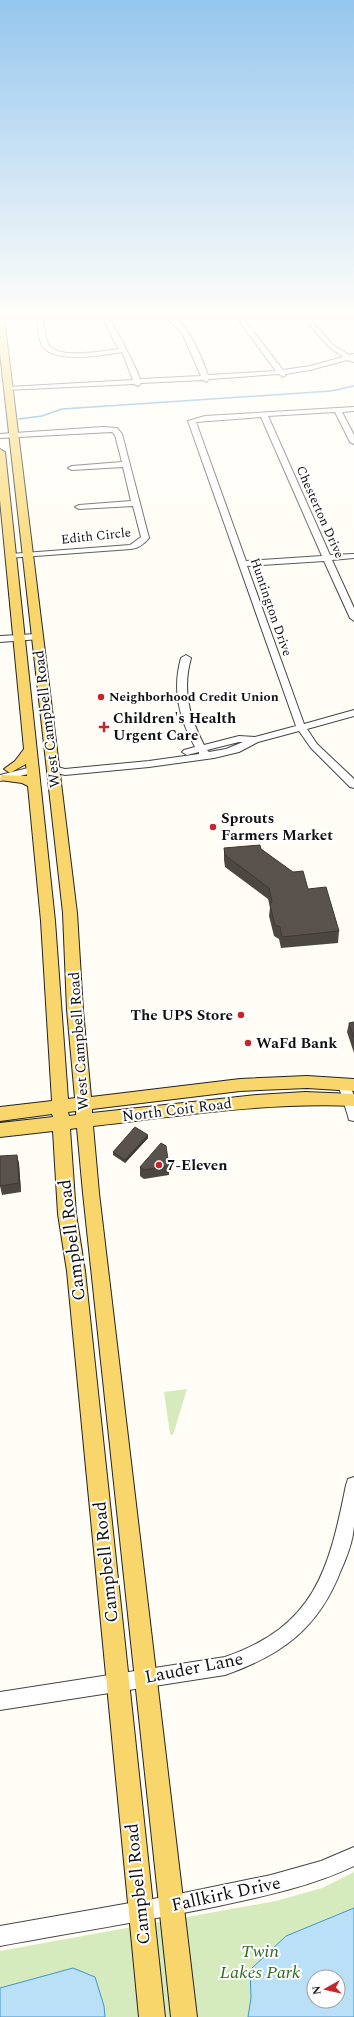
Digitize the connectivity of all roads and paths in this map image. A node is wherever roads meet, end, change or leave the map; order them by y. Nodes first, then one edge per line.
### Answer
1 (8, 407) edge
2 (354, 409) edge
3 (337, 410) junction
4 (264, 415) junction
5 (14, 435) junction
6 (0, 436) edge
7 (354, 442) edge
8 (0, 452) edge
9 (1, 464) junction
10 (126, 464) junction
11 (72, 468) dead end
12 (19, 481) junction
13 (137, 503) junction
14 (79, 507) dead end
15 (28, 555) junction
16 (11, 556) junction
17 (354, 556) edge
18 (327, 558) junction
19 (242, 564) junction
20 (354, 618) edge
21 (0, 633) edge
22 (19, 635) junction
23 (37, 635) junction
24 (0, 639) edge
25 (186, 658) dead end
26 (24, 682) junction
27 (43, 689) junction
28 (25, 694) junction
29 (45, 703) junction
30 (354, 713) edge
31 (300, 727) junction
32 (30, 750) junction
33 (203, 752) junction
34 (43, 770) junction
35 (4, 774) edge
36 (354, 785) edge
37 (70, 918) junction
38 (48, 922) junction
39 (282, 1083) junction
40 (350, 1092) edge
41 (216, 1104) junction
42 (83, 1112) junction
43 (0, 1114) edge
44 (60, 1115) junction
45 (354, 1116) edge
46 (0, 1130) edge
47 (108, 1351) junction
48 (85, 1355) junction
49 (354, 1485) edge
50 (145, 1678) junction
51 (118, 1683) junction
52 (0, 1701) edge
53 (354, 1856) edge
54 (172, 1906) junction
55 (141, 1912) junction
56 (0, 1936) edge
57 (152, 2017) edge
58 (184, 2017) edge

1 - 5 main road, West Campbell Road
2 - 3 street
3 - 4 street
3 - 7 street
4 - 18 street, Chesterton Drive
4 - 19 street, Huntington Drive
5 - 6 street, Edith Circle
5 - 10 street, Edith Circle
5 - 12 main road, West Campbell Road
8 - 9 main road, West Campbell Road
9 - 12 main road
9 - 16 main road, West Campbell Road
10 - 11 street
10 - 13 street, Edith Circle
12 - 15 main road, West Campbell Road
13 - 14 street
13 - 15 street, Edith Circle
15 - 16 street, Edith Circle
15 - 23 main road, West Campbell Road
16 - 22 main road, West Campbell Road
17 - 18 street
18 - 19 street
18 - 20 street, Chesterton Drive
19 - 31 street, Huntington Drive
21 - 22 street
22 - 23 street
22 - 24 street
22 - 26 main road, West Campbell Road
23 - 27 main road, West Campbell Road
25 - 33 street
26 - 27 main road
26 - 28 main road, West Campbell Road
27 - 29 main road, West Campbell Road
28 - 29 main road
28 - 32 main road, West Campbell Road
29 - 34 main road, West Campbell Road
30 - 31 street
31 - 33 street
31 - 36 street, Huntington Drive
32 - 34 main road, West Campbell Road
32 - 35 main road
33 - 34 street
34 - 35 main road
34 - 37 main road, West Campbell Road
34 - 38 main road, West Campbell Road
37 - 38 main road
37 - 42 main road, West Campbell Road
38 - 44 main road, West Campbell Road
39 - 40 main road, North Coit Road
39 - 41 main road
39 - 42 main road, North Coit Road
40 - 41 main road, North Coit Road
40 - 45 street
41 - 42 main road, North Coit Road
42 - 44 main road, North Coit Road
42 - 47 main road, Campbell Road
43 - 44 main road, North Coit Road
44 - 46 main road, North Coit Road
44 - 48 main road, Campbell Road
47 - 48 main road
47 - 50 main road, Campbell Road
48 - 51 main road, Campbell Road
49 - 50 street, Lauder Lane
50 - 51 street, Lauder Lane
50 - 54 main road, Campbell Road
51 - 52 street, Lauder Lane
51 - 55 main road, Campbell Road
53 - 54 street, Fallkirk Drive
54 - 55 street, Fallkirk Drive
54 - 58 main road, Campbell Road
55 - 56 street, Fallkirk Drive
55 - 57 main road, Campbell Road

